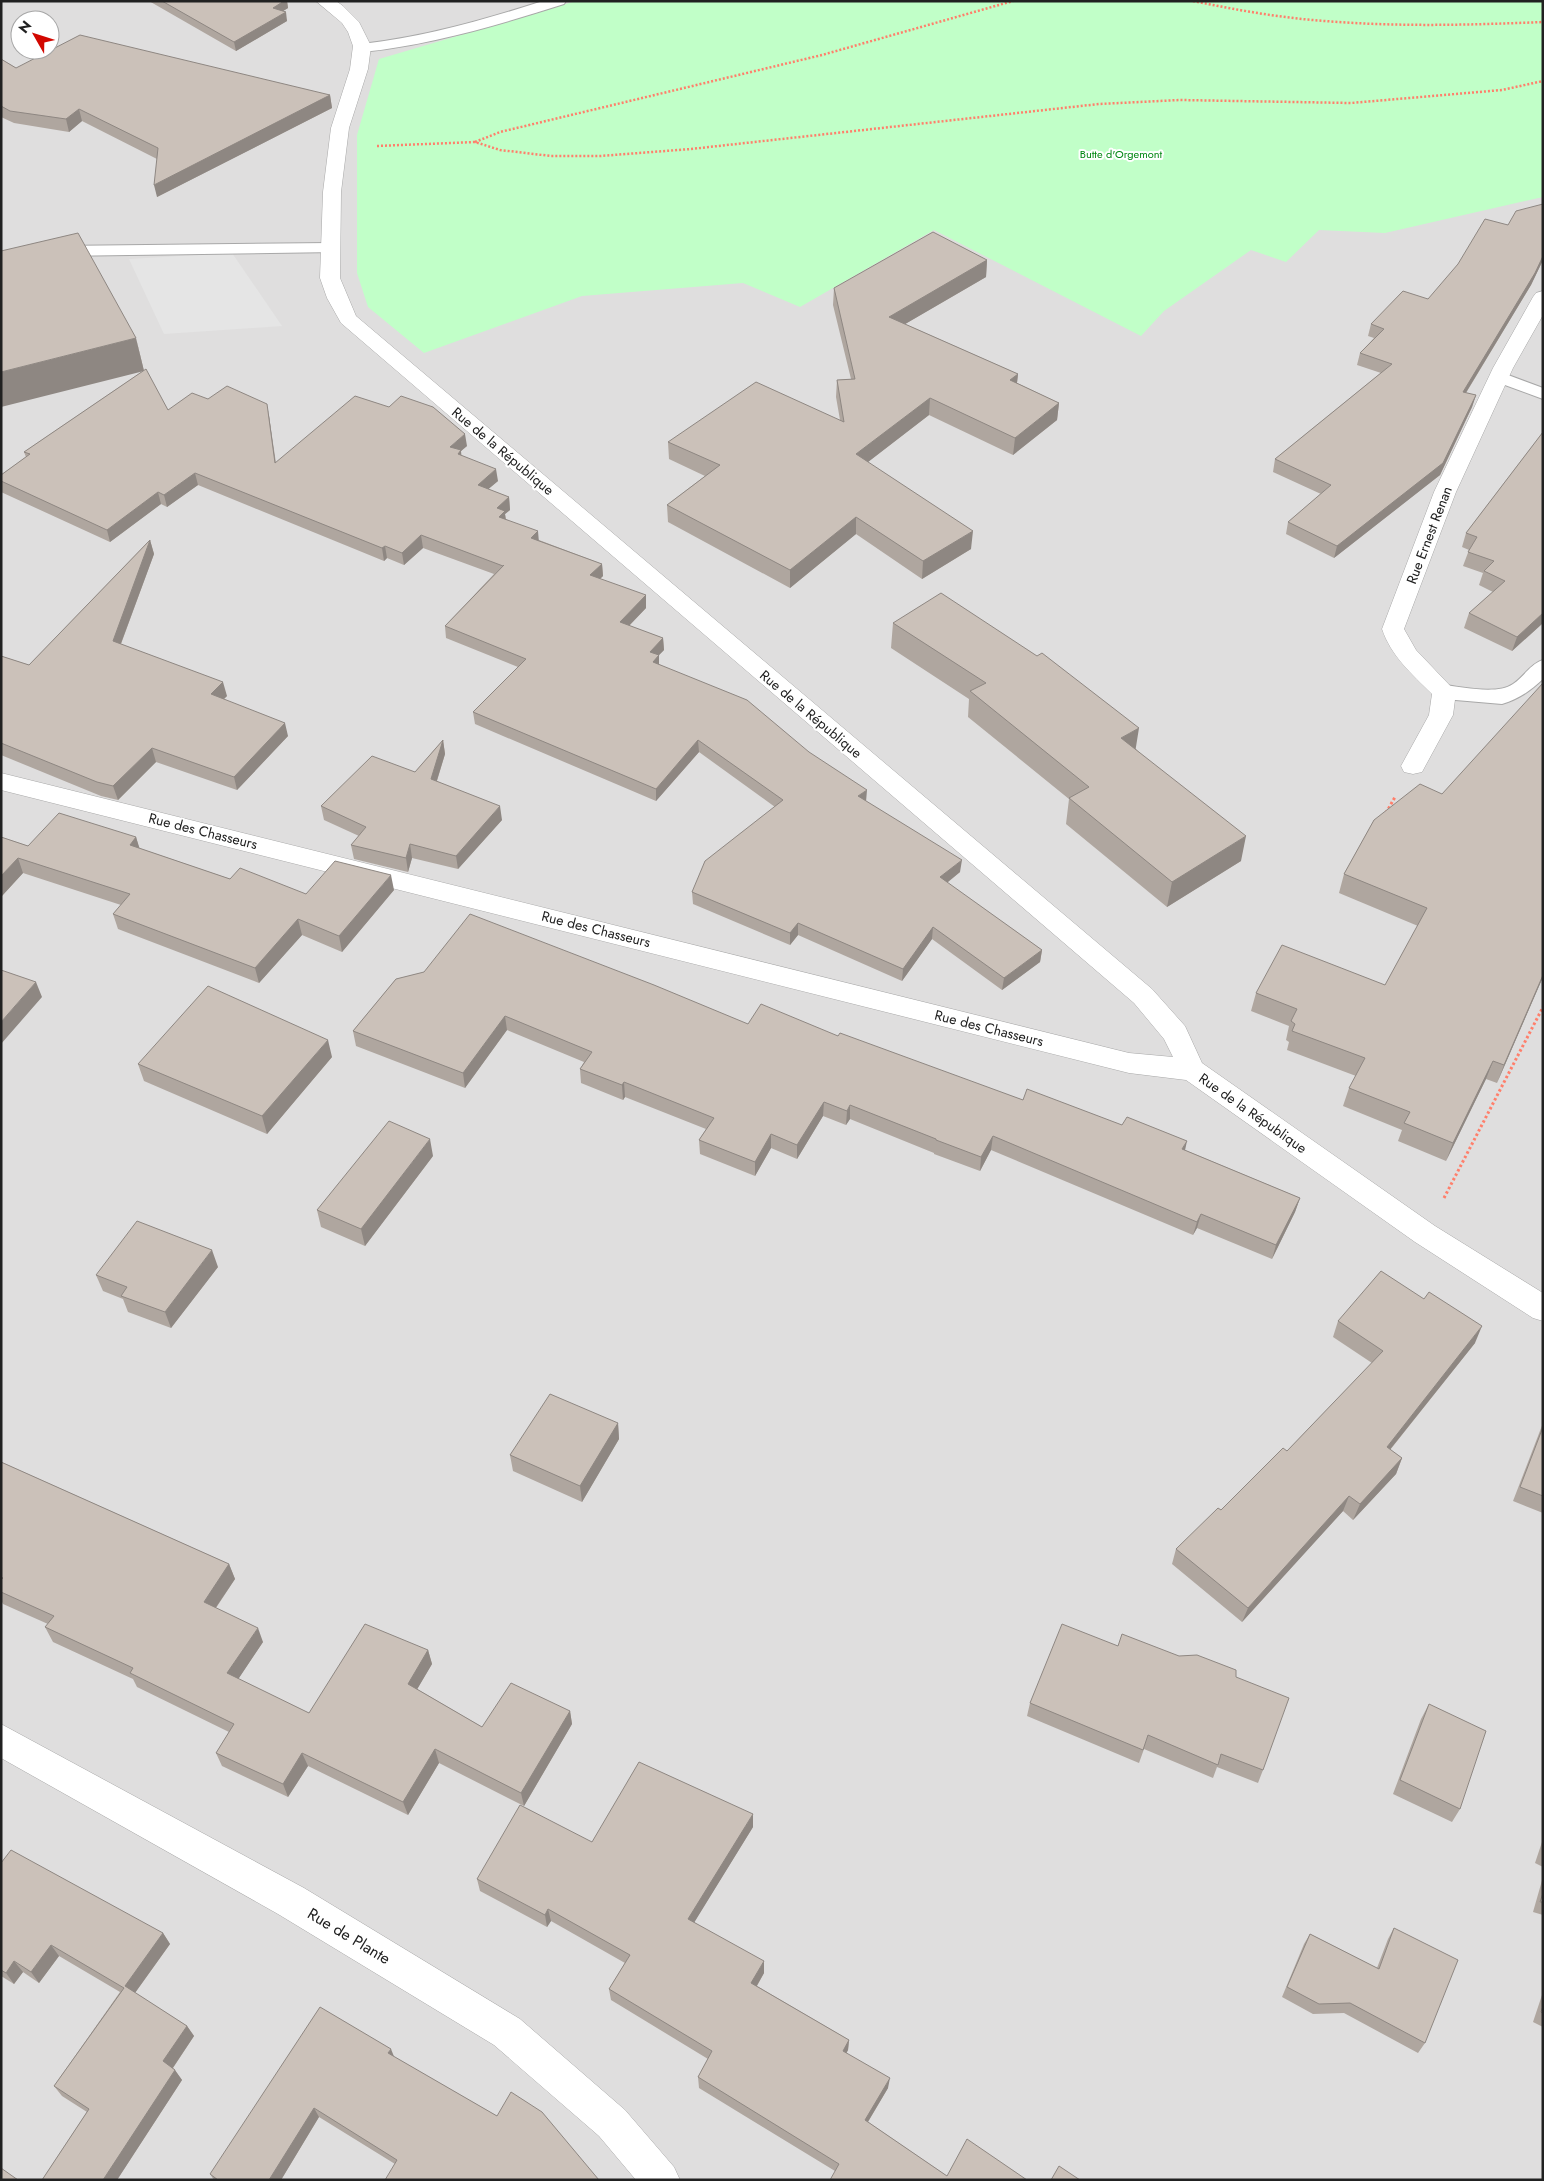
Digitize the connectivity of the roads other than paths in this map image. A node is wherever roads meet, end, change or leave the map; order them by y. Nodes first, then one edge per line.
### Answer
1 (324, 1) edge
2 (558, 1) edge
3 (362, 48) junction
4 (331, 248) junction
5 (1, 264) edge
6 (1543, 297) edge
7 (1500, 377) junction
8 (1543, 394) edge
9 (1543, 667) edge
10 (1444, 692) junction
11 (1413, 766) road end
12 (1, 781) edge
13 (1192, 1070) junction
14 (1543, 1309) edge
15 (1, 1740) edge
16 (661, 2180) edge

1 - 3 street
2 - 3 lane
3 - 4 street, Rue de la République
4 - 5 lane
4 - 13 street, Rue de la République
6 - 7 street, Rue Ernest Renan
7 - 8 lane
7 - 10 street, Rue Ernest Renan
9 - 10 lane
10 - 11 street
12 - 13 street, Rue des Chasseurs
13 - 14 street, Rue de la République
15 - 16 street, Rue de Plante

